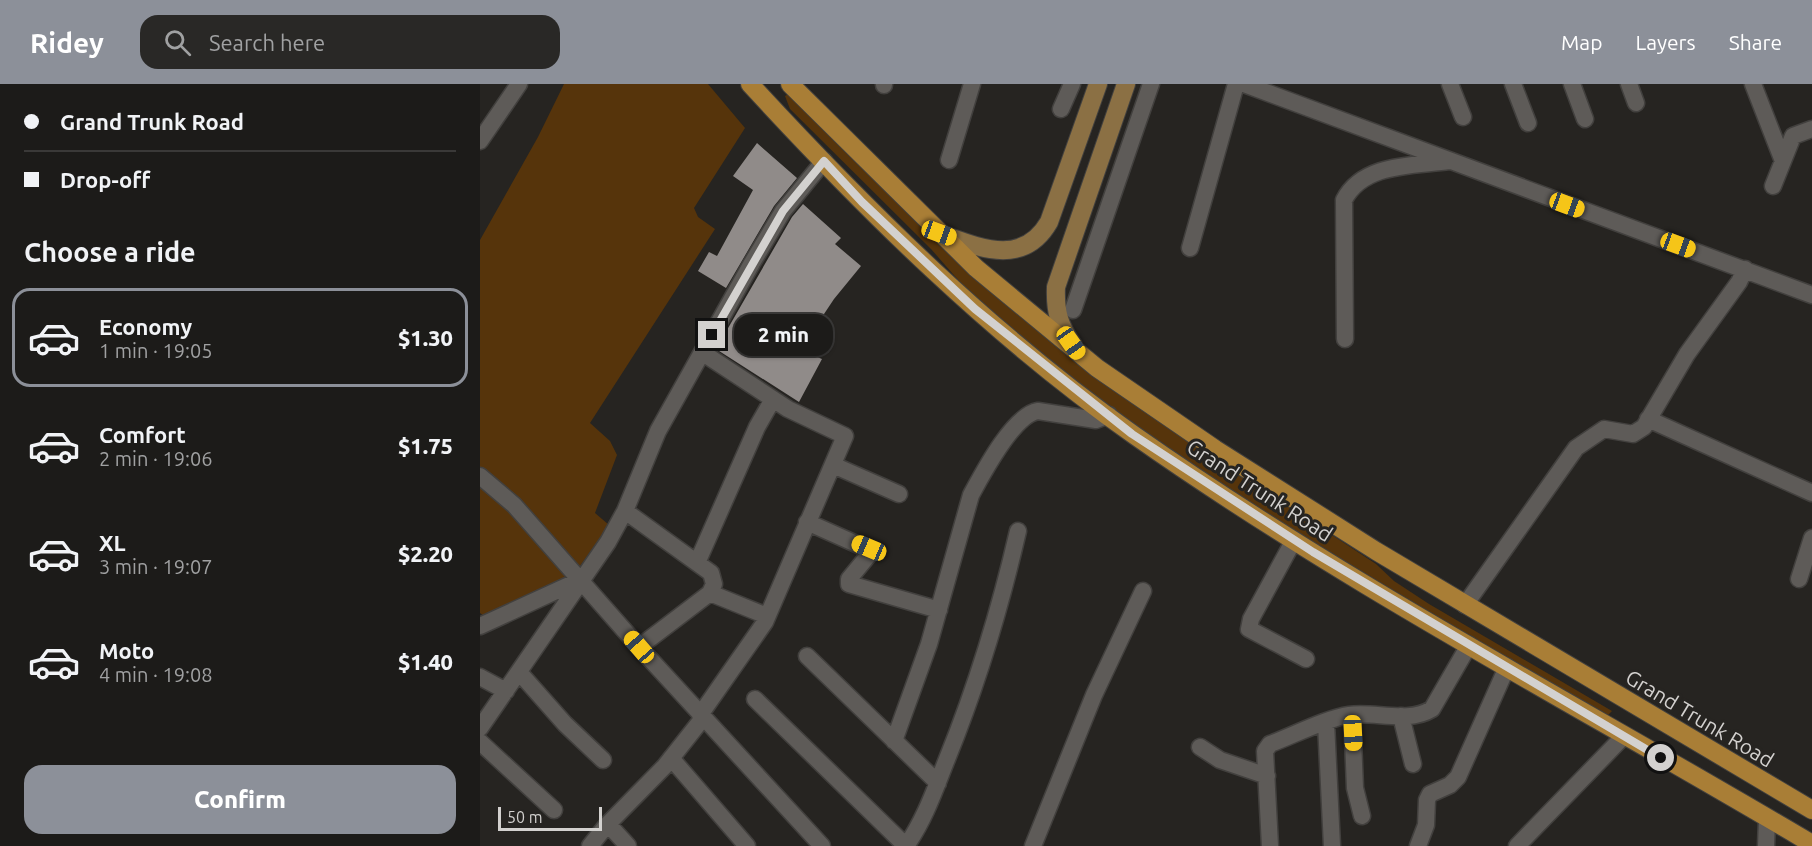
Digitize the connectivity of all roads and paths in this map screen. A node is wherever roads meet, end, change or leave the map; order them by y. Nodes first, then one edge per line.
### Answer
1 (519, 84) edge
2 (790, 84) edge
3 (972, 84) edge
4 (1072, 84) edge
5 (1098, 84) edge
6 (1126, 84) edge
7 (1151, 84) edge
8 (1236, 84) edge
9 (1244, 84) edge
10 (1450, 84) edge
11 (1513, 84) edge
12 (1572, 84) edge
13 (1629, 84) edge
14 (1753, 84) edge
15 (753, 85) edge
16 (1636, 102) dead end
17 (1061, 109) dead end
18 (1463, 117) dead end
19 (1585, 119) dead end
20 (1528, 123) dead end
21 (1812, 129) edge
22 (480, 141) edge
23 (949, 160) dead end
24 (1784, 160) junction
25 (824, 161) junction
26 (1450, 161) junction
27 (1773, 186) dead end
28 (939, 233) junction
29 (1190, 248) dead end
30 (1745, 268) junction
31 (1812, 295) edge
32 (1073, 310) dead end
33 (1345, 339) dead end
34 (703, 353) junction
35 (1078, 353) junction
36 (772, 399) junction
37 (1109, 416) junction
38 (1648, 419) junction
39 (833, 465) junction
40 (480, 476) edge
41 (1812, 493) edge
42 (899, 494) dead end
43 (625, 511) junction
44 (807, 522) junction
45 (1018, 531) dead end
46 (1812, 538) edge
47 (1294, 540) junction
48 (697, 563) junction
49 (1799, 579) dead end
50 (580, 580) junction
51 (1143, 591) dead end
52 (710, 593) junction
53 (1465, 605) junction
54 (939, 610) junction
55 (768, 616) junction
56 (480, 626) edge
57 (1469, 645) junction
58 (639, 647) junction
59 (807, 656) dead end
60 (1306, 659) dead end
61 (1507, 667) junction
62 (519, 672) junction
63 (480, 677) edge
64 (506, 691) junction
65 (755, 699) dead end
66 (1640, 710) junction
67 (1352, 715) junction
68 (701, 716) junction
69 (1401, 716) junction
70 (1326, 723) junction
71 (480, 728) edge
72 (1624, 736) junction
73 (894, 741) junction
74 (480, 742) edge
75 (1200, 747) dead end
76 (671, 758) junction
77 (603, 760) dead end
78 (1413, 764) dead end
79 (1267, 776) junction
80 (938, 783) junction
81 (554, 810) dead end
82 (1812, 810) edge
83 (1362, 816) dead end
84 (1767, 819) junction
85 (608, 824) junction
86 (741, 844) edge
87 (1812, 844) edge
88 (590, 846) edge
89 (628, 846) edge
90 (822, 846) edge
91 (906, 846) edge
92 (1033, 846) edge
93 (1270, 846) edge
94 (1332, 846) edge
95 (1418, 846) edge
96 (1517, 846) edge
97 (1766, 846) edge

1 - 22 street
2 - 28 highway, Grand Trunk Road
3 - 23 street
4 - 17 street
5 - 28 main road
6 - 35 main road
7 - 32 street
8 - 29 street
9 - 26 street
10 - 18 street
11 - 20 street
12 - 19 street
13 - 16 street
14 - 24 street
15 - 25 highway, Grand Trunk Road
21 - 24 street
24 - 27 street
25 - 34 street
25 - 37 highway, Grand Trunk Road
26 - 30 street
26 - 33 street
28 - 35 highway, Grand Trunk Road
30 - 31 street
30 - 38 street
34 - 36 street
34 - 43 street
35 - 53 highway, Grand Trunk Road
36 - 39 street
36 - 48 street
37 - 47 highway, Grand Trunk Road
37 - 54 street
38 - 41 street
38 - 53 street
39 - 42 street
39 - 44 street
40 - 50 street
43 - 48 street
43 - 50 street
44 - 54 street
44 - 55 street
45 - 80 street
46 - 49 street
47 - 57 highway, Grand Trunk Road
47 - 60 street
48 - 52 street
50 - 56 street
50 - 58 street
50 - 62 street
51 - 92 street
52 - 55 street
52 - 58 street
53 - 66 highway, Grand Trunk Road
54 - 73 street
55 - 68 street
57 - 61 highway, Grand Trunk Road
57 - 69 street
58 - 68 street
59 - 73 street
61 - 72 highway, Grand Trunk Road
61 - 95 street
62 - 64 street
62 - 77 street
63 - 64 street
64 - 71 street
65 - 91 street
66 - 72 highway
66 - 82 highway, Grand Trunk Road
67 - 69 street
67 - 70 street
67 - 83 street
68 - 76 street
68 - 90 street
69 - 78 street
70 - 79 street
70 - 94 street
72 - 84 highway, Grand Trunk Road
72 - 96 street
73 - 80 street
74 - 81 street
75 - 79 street
76 - 85 street
76 - 86 street
79 - 93 street
80 - 91 street
84 - 87 highway, Grand Trunk Road
84 - 97 street
85 - 88 street
85 - 89 street

